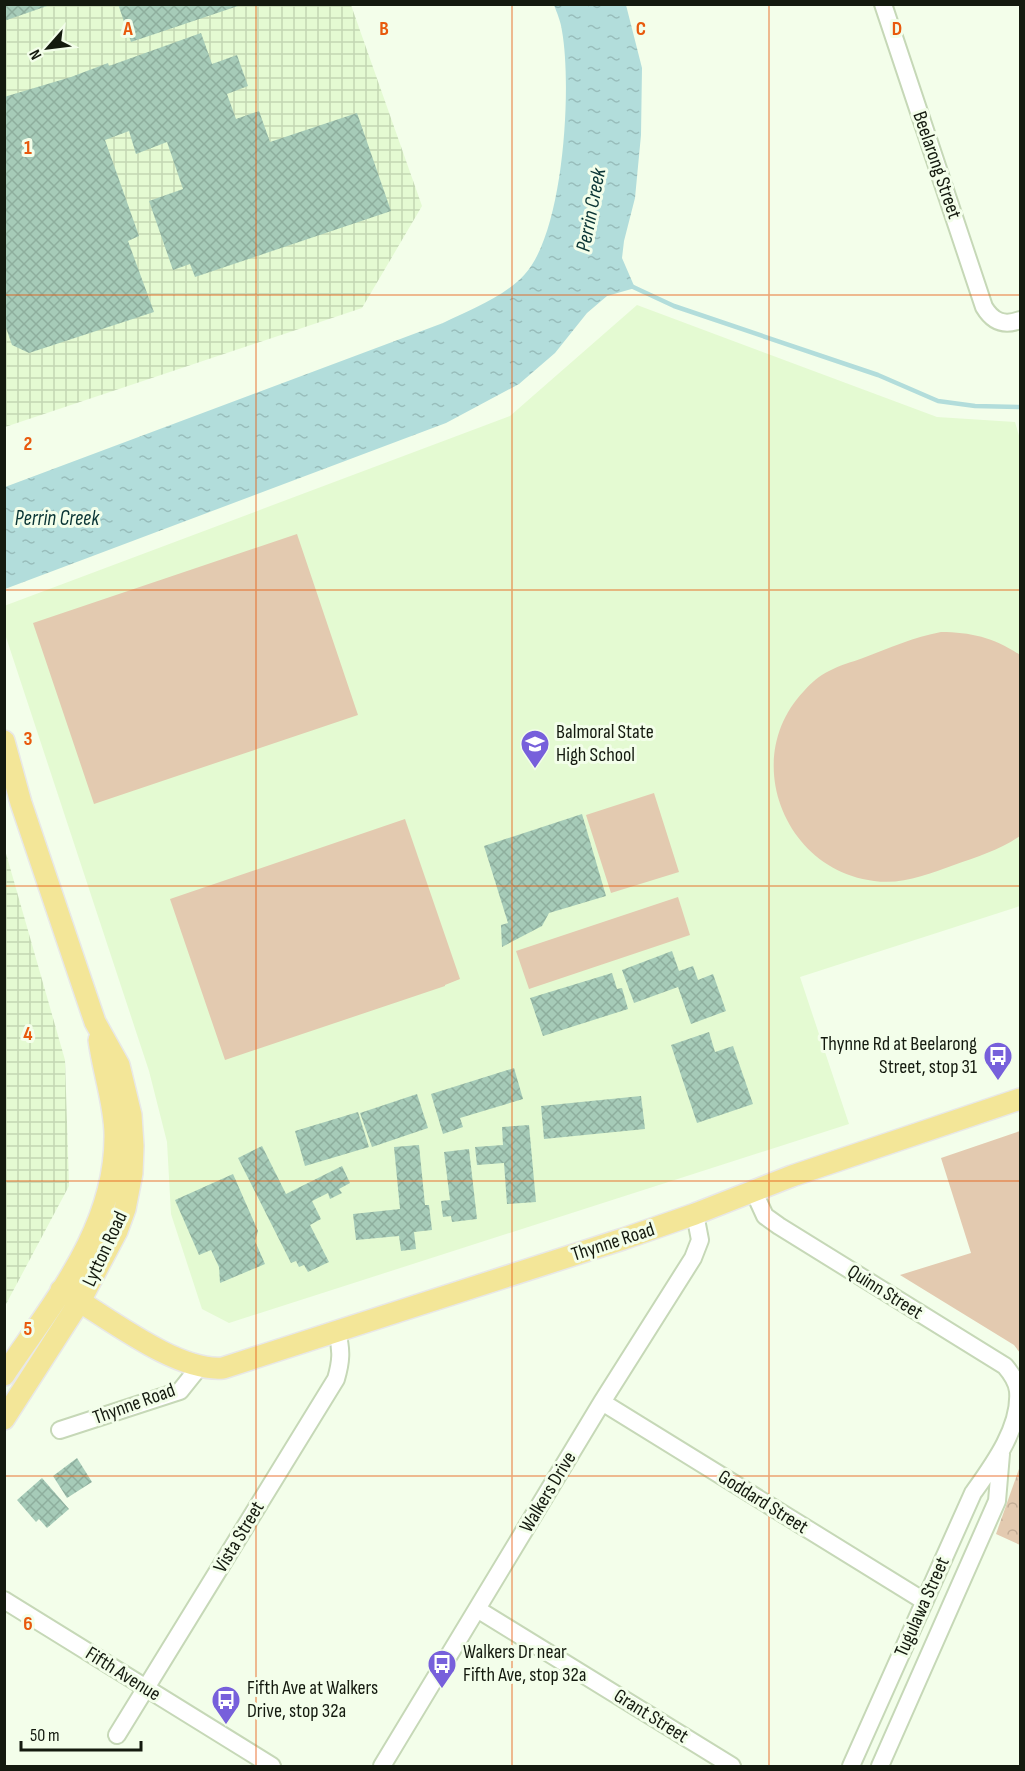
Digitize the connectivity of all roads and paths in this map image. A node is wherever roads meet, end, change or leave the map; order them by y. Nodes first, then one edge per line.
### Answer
1 (883, 4) edge
2 (1020, 320) edge
3 (4, 741) edge
4 (1020, 1099) edge
5 (754, 1192) junction
6 (695, 1214) junction
7 (71, 1296) junction
8 (337, 1333) junction
9 (200, 1366) junction
10 (4, 1375) edge
11 (1018, 1389) joint
12 (602, 1402) junction
13 (4, 1419) edge
14 (60, 1430) dead end
15 (1001, 1453) junction
16 (4, 1600) edge
17 (924, 1601) junction
18 (477, 1609) junction
19 (146, 1689) junction
20 (117, 1735) dead end
21 (272, 1767) edge
22 (382, 1767) edge
23 (732, 1767) edge
24 (851, 1767) edge
25 (880, 1767) edge

1 - 2 street, Beelarong Street
3 - 7 main road, Lytton Road
4 - 5 main road, Thynne Road
5 - 6 main road, Thynne Road
5 - 11 street, Quinn Street
6 - 8 main road, Thynne Road
6 - 12 street, Walkers Drive
7 - 9 main road, Thynne Road
7 - 10 main road, Lytton Road
7 - 13 main road, Lytton Road
8 - 9 main road, Thynne Road
8 - 19 street, Vista Street
9 - 14 street, Thynne Road
11 - 15 street, Tugulawa Street
12 - 17 street, Goddard Street
12 - 18 street, Walkers Drive
15 - 17 street, Tugulawa Street
15 - 25 street, Tugulawa Street
16 - 19 street, Fifth Avenue
17 - 24 street, Tugulawa Street
18 - 22 street, Walkers Drive
18 - 23 street, Grant Street
19 - 20 street, Vista Street
19 - 21 street, Fifth Avenue

